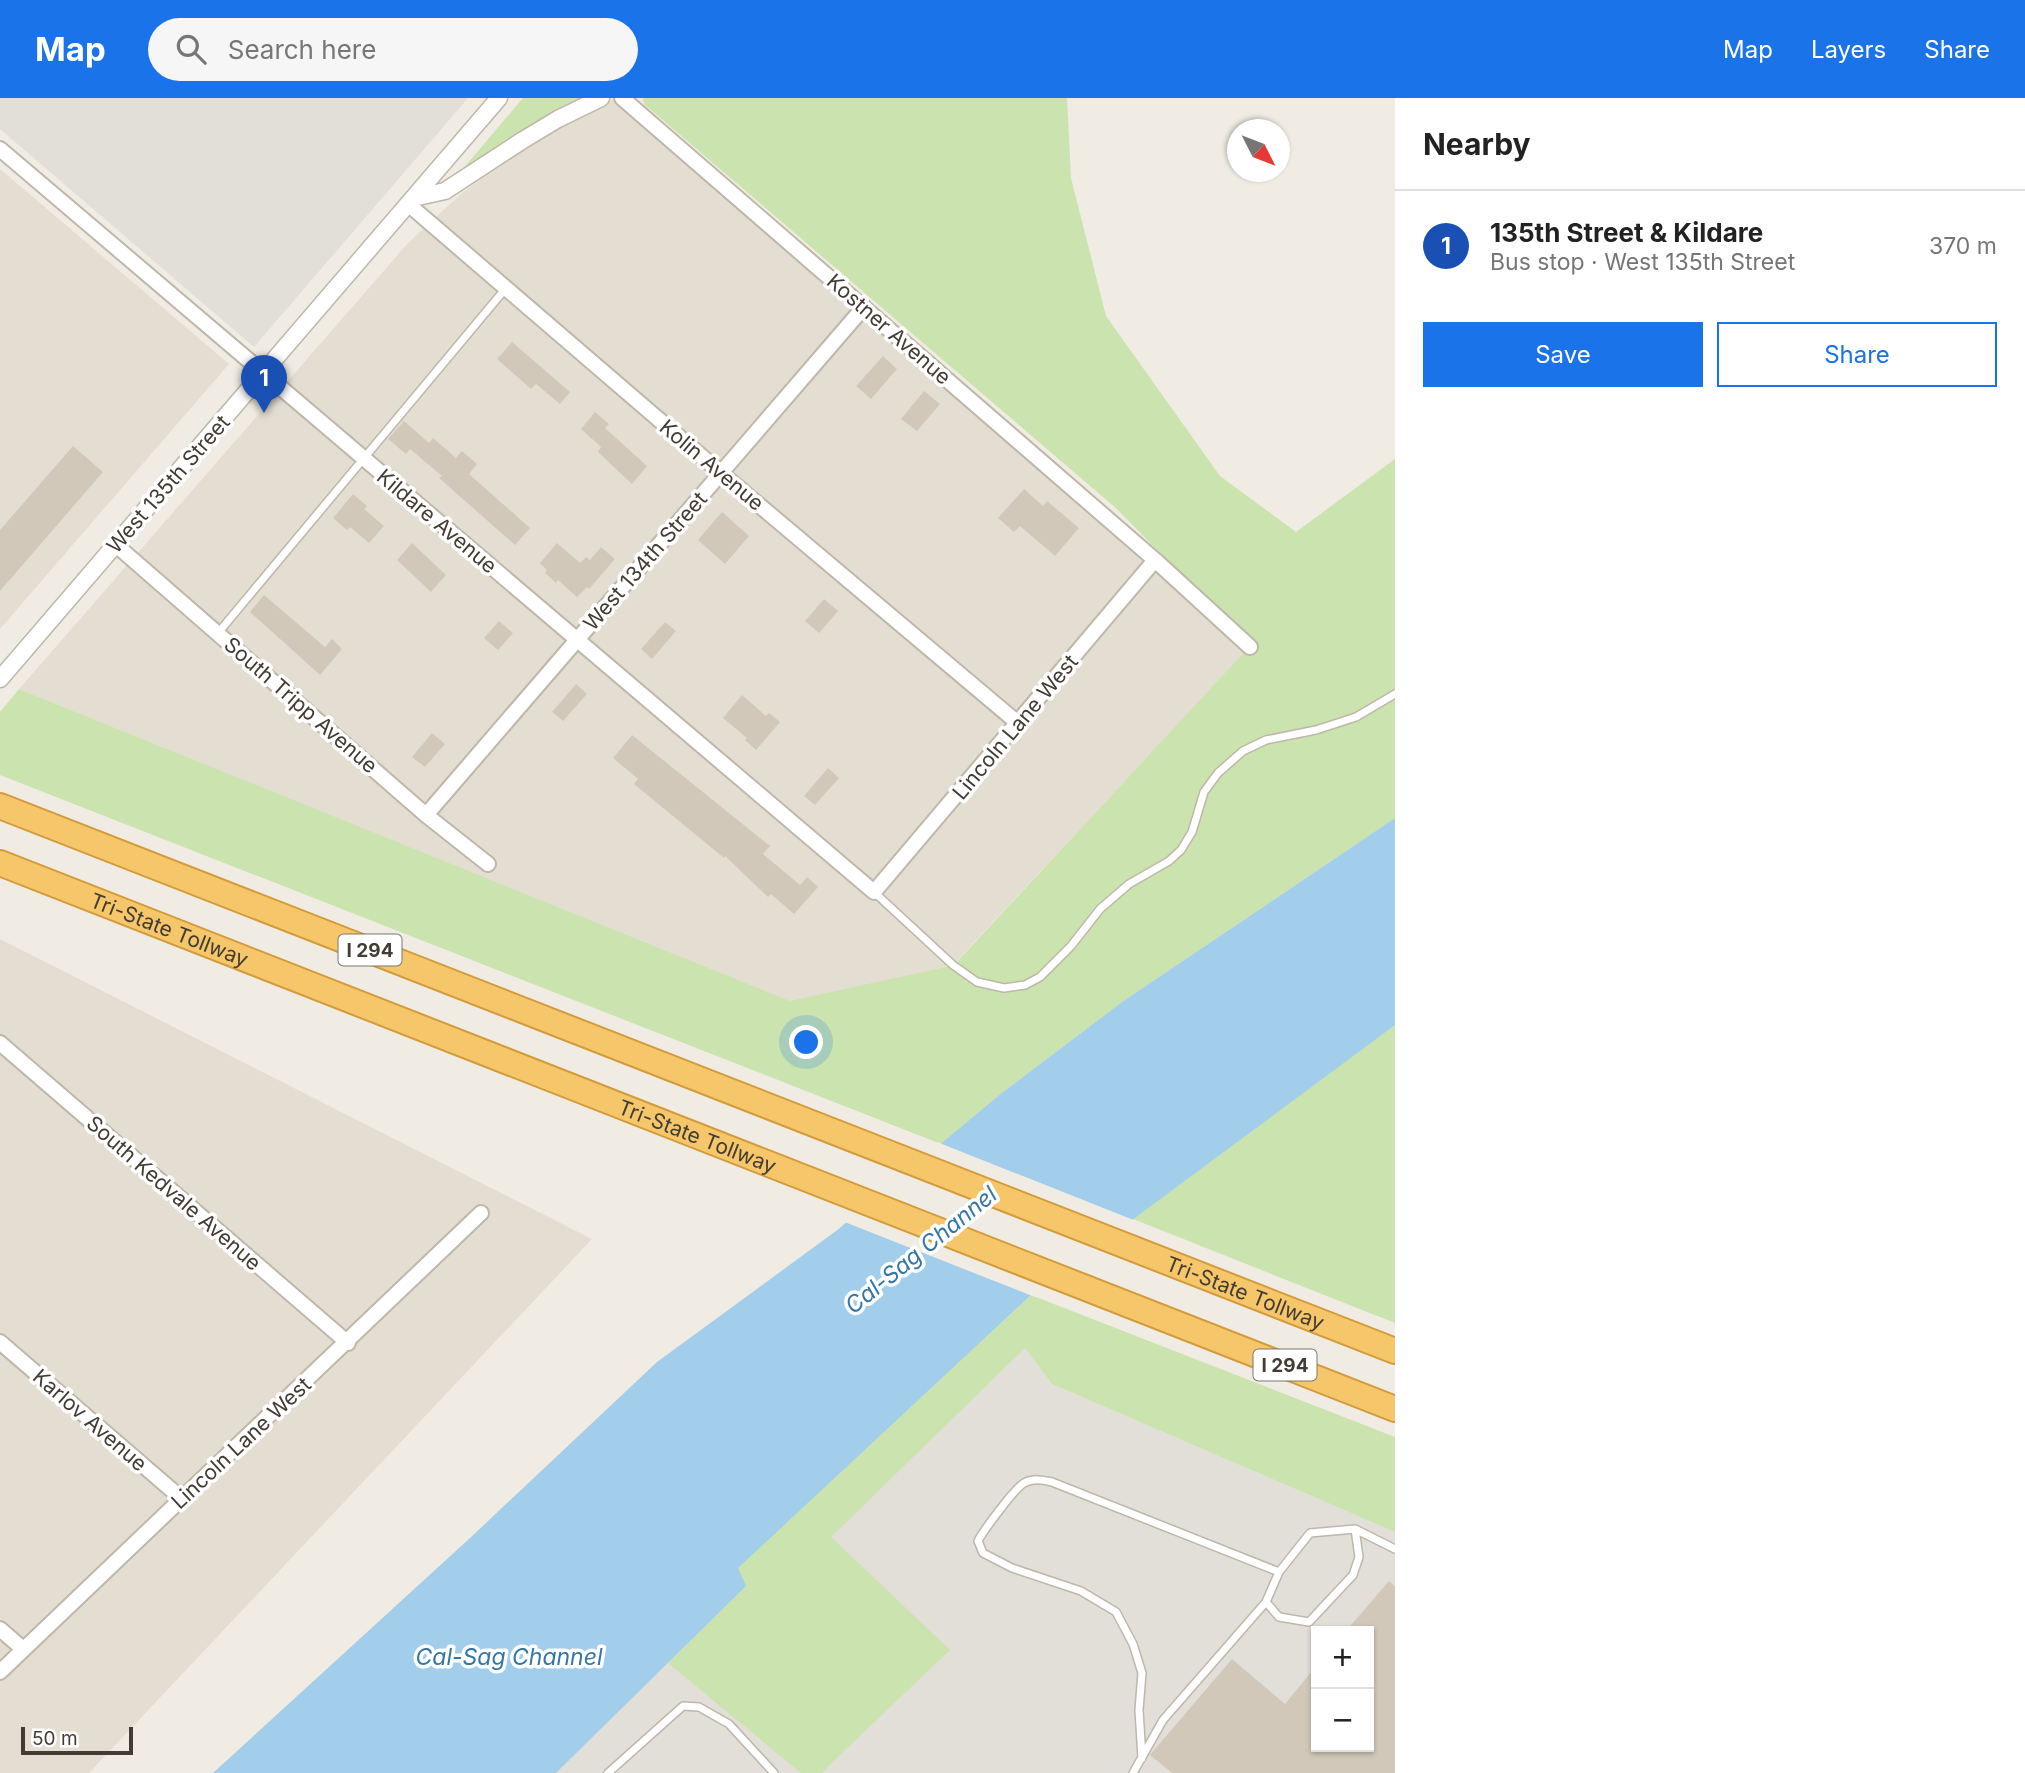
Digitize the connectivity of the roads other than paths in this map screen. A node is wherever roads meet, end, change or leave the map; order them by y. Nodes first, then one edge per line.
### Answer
1 (499, 98) edge
2 (601, 98) edge
3 (622, 98) edge
4 (0, 149) edge
5 (411, 201) junction
6 (506, 288) junction
7 (864, 307) junction
8 (263, 372) junction
9 (364, 458) junction
10 (720, 473) junction
11 (116, 544) junction
12 (1155, 560) junction
13 (218, 633) junction
14 (577, 639) junction
15 (1250, 647) dead end
16 (0, 679) edge
17 (1395, 694) edge
18 (1018, 724) junction
19 (0, 806) edge
20 (426, 815) junction
21 (0, 863) edge
22 (488, 864) dead end
23 (874, 892) junction
24 (0, 1043) edge
25 (481, 1213) dead end
26 (0, 1342) edge
27 (348, 1343) junction
28 (1395, 1351) edge
29 (1395, 1409) edge
30 (181, 1498) junction
31 (1355, 1530) junction
32 (1395, 1549) edge
33 (1279, 1572) junction
34 (1266, 1602) junction
35 (0, 1629) edge
36 (23, 1649) junction
37 (0, 1672) edge
38 (1142, 1758) junction
39 (608, 1773) edge
40 (774, 1773) edge
41 (1133, 1773) edge

1 - 5 street, West 135th Street
2 - 5 street
3 - 7 street, Kostner Avenue
4 - 8 street, Kildare Avenue
5 - 6 street, Kolin Avenue
5 - 8 street, West 135th Street
6 - 9 lane
6 - 10 street, Kolin Avenue
7 - 10 street, West 134th Street
7 - 12 street, Kostner Avenue
8 - 9 street, Kildare Avenue
8 - 11 street, West 135th Street
9 - 13 lane
9 - 14 street, Kildare Avenue
10 - 14 street, West 134th Street
10 - 18 street, Kolin Avenue
11 - 13 street, South Tripp Avenue
11 - 16 street, West 135th Street
12 - 15 street, Kostner Avenue
12 - 18 street, Lincoln Lane West
13 - 20 street, South Tripp Avenue
14 - 20 street, West 134th Street
14 - 23 street, Kildare Avenue
17 - 23 lane
18 - 23 street, Lincoln Lane West
19 - 28 highway, Tri-State Tollway / I 294
20 - 22 street, South Tripp Avenue
21 - 29 highway, Tri-State Tollway / I 294
24 - 27 street, South Kedvale Avenue
25 - 27 street, Lincoln Lane West
26 - 30 street, Karlov Avenue
27 - 30 street, Lincoln Lane West
30 - 36 street, Lincoln Lane West
31 - 32 lane
31 - 33 lane
31 - 34 lane
33 - 34 lane
33 - 38 lane
34 - 38 lane
35 - 36 street
36 - 37 street, Lincoln Lane West
38 - 41 lane
39 - 40 lane

